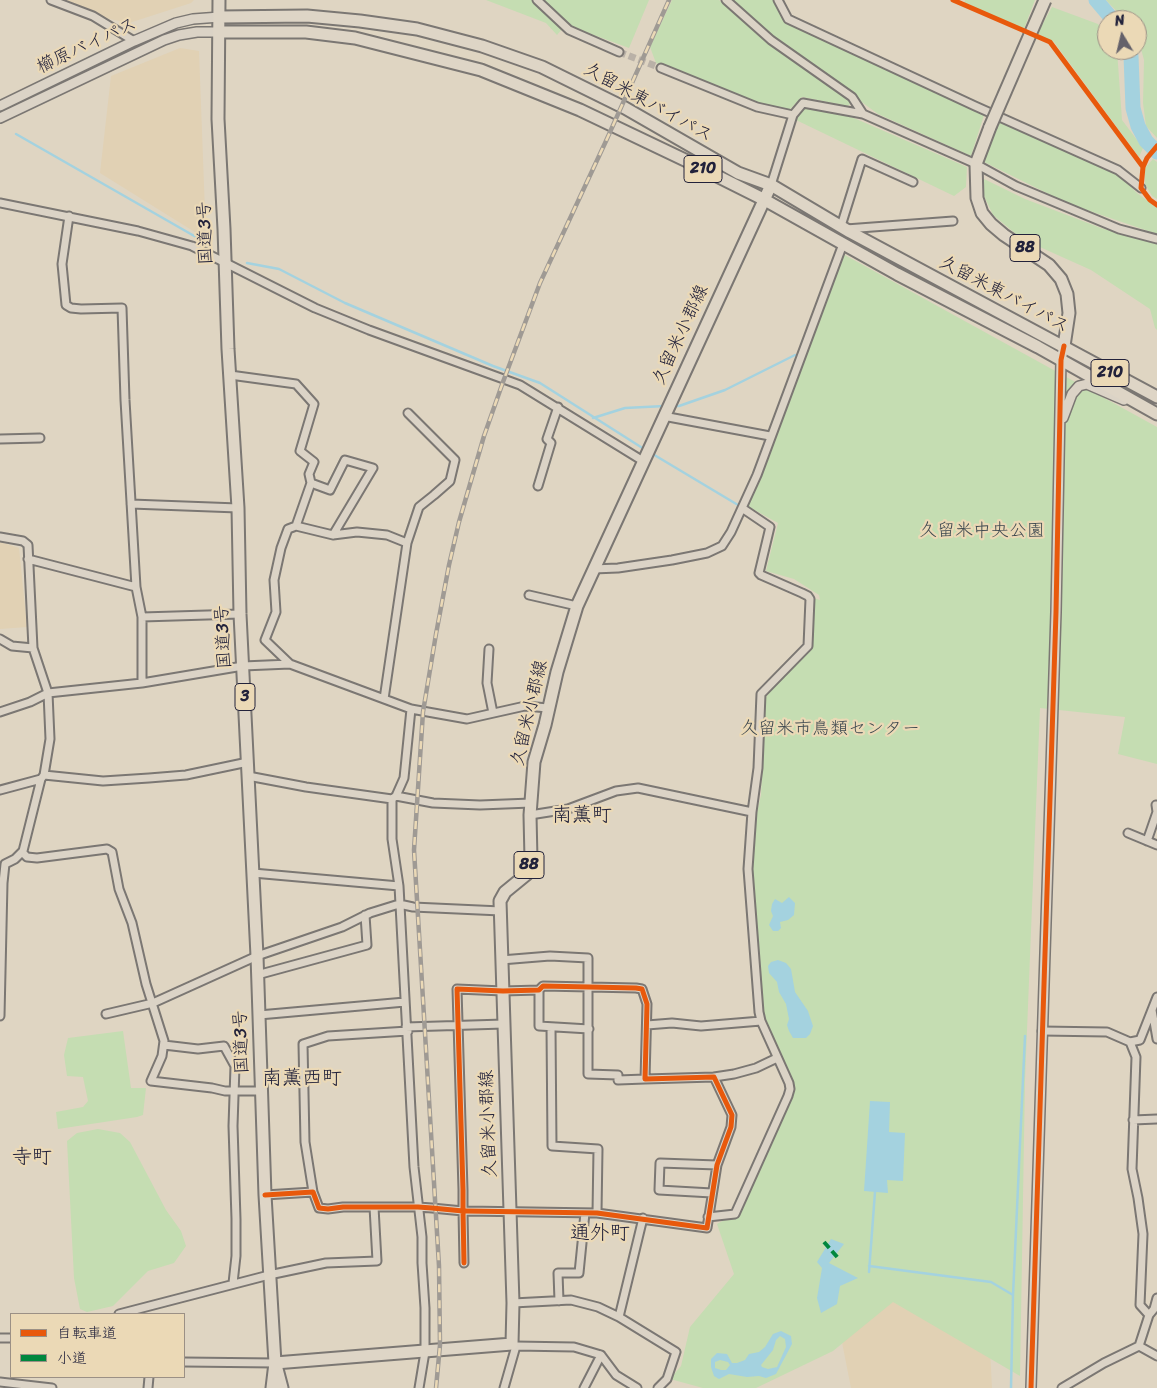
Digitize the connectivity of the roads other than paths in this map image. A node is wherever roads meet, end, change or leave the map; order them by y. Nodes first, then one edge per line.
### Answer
1 (51, 0) edge
2 (220, 0) edge
3 (537, 0) edge
4 (726, 0) edge
5 (778, 0) edge
6 (1045, 0) edge
7 (220, 17) junction
8 (220, 32) junction
9 (134, 41) junction
10 (619, 52) tunnel mouth
11 (661, 68) tunnel mouth
12 (1, 106) edge
13 (863, 114) junction
14 (793, 115) junction
15 (4, 116) edge
16 (978, 159) junction
17 (913, 182) dead end
18 (771, 185) junction
19 (1141, 188) dead end
20 (763, 199) junction
21 (0, 203) edge
22 (69, 216) junction
23 (829, 220) junction
24 (953, 222) dead end
25 (841, 226) junction
26 (1157, 239) edge
27 (843, 244) junction
28 (225, 262) junction
29 (1064, 346) junction
30 (1061, 360) junction
31 (230, 375) junction
32 (1157, 397) edge
33 (558, 407) junction
34 (408, 412) dead end
35 (1153, 412) edge
36 (663, 416) junction
37 (1060, 429) junction
38 (770, 436) junction
39 (40, 438) dead end
40 (0, 439) edge
41 (643, 461) junction
42 (311, 483) junction
43 (538, 486) dead end
44 (131, 504) junction
45 (238, 508) junction
46 (742, 508) junction
47 (296, 526) junction
48 (333, 535) junction
49 (0, 536) edge
50 (407, 543) junction
51 (28, 559) junction
52 (593, 569) junction
53 (136, 587) junction
54 (529, 595) dead end
55 (577, 606) junction
56 (240, 614) junction
57 (142, 617) junction
58 (0, 639) edge
59 (33, 648) junction
60 (489, 649) dead end
61 (290, 664) junction
62 (243, 666) junction
63 (142, 682) junction
64 (48, 694) junction
65 (384, 699) junction
66 (548, 708) junction
67 (411, 709) junction
68 (0, 712) edge
69 (493, 713) junction
70 (248, 762) junction
71 (248, 776) junction
72 (43, 777) junction
73 (0, 790) edge
74 (394, 797) junction
75 (532, 803) junction
76 (1156, 805) dead end
77 (752, 812) junction
78 (530, 815) junction
79 (1128, 832) dead end
80 (1147, 840) junction
81 (1157, 845) edge
82 (22, 852) junction
83 (253, 873) junction
84 (2, 882) edge
85 (398, 886) junction
86 (399, 904) junction
87 (501, 911) junction
88 (365, 915) junction
89 (257, 956) junction
90 (501, 960) junction
91 (1, 963) edge
92 (258, 975) junction
93 (588, 987) junction
94 (503, 990) junction
95 (539, 990) junction
96 (1157, 996) edge
97 (405, 1002) junction
98 (153, 1003) junction
99 (1152, 1010) junction
100 (106, 1014) dead end
101 (259, 1015) junction
102 (0, 1016) edge
103 (760, 1021) junction
104 (457, 1024) junction
105 (504, 1024) junction
106 (647, 1025) junction
107 (551, 1027) junction
108 (407, 1029) junction
109 (589, 1029) junction
110 (1042, 1030) junction
111 (1157, 1039) edge
112 (1130, 1042) junction
113 (164, 1045) junction
114 (778, 1058) junction
115 (714, 1078) junction
116 (646, 1079) junction
117 (235, 1091) junction
118 (261, 1091) junction
119 (1157, 1119) edge
120 (1133, 1120) junction
121 (717, 1165) junction
122 (313, 1192) junction
123 (712, 1193) junction
124 (265, 1195) junction
125 (374, 1207) junction
126 (418, 1207) junction
127 (462, 1211) junction
128 (510, 1211) junction
129 (585, 1213) junction
130 (597, 1213) junction
131 (708, 1217) junction
132 (643, 1218) junction
133 (464, 1263) dead end
134 (269, 1275) junction
135 (233, 1284) junction
136 (1157, 1298) edge
137 (559, 1301) junction
138 (513, 1303) junction
139 (123, 1313) edge
140 (1149, 1315) junction
141 (619, 1317) junction
142 (514, 1345) junction
143 (1139, 1346) junction
144 (425, 1352) junction
145 (601, 1355) junction
146 (1157, 1356) edge
147 (185, 1362) edge
148 (275, 1363) junction
149 (0, 1377) edge
150 (0, 1382) edge
151 (1, 1388) edge
152 (52, 1388) edge
153 (272, 1388) edge
154 (282, 1388) edge
155 (419, 1388) edge
156 (504, 1388) edge
157 (584, 1388) edge
158 (637, 1388) edge
159 (658, 1388) edge
160 (1031, 1388) edge
161 (1062, 1388) edge

1 - 9 street
2 - 7 main road, 国道3号 / 3
3 - 10 street
4 - 13 street
5 - 19 street
6 - 16 main road, 88, bridge
7 - 8 main road, 国道3号 / 3
7 - 9 street, 櫛原バイパス
7 - 18 main road, 久留米東バイパス / 210
8 - 15 street, 櫛原バイパス
8 - 20 main road, 久留米東バイパス / 210
8 - 28 main road, 国道3号 / 3
9 - 12 street, 櫛原バイパス
11 - 14 street
13 - 14 street
13 - 16 street
14 - 18 street
16 - 26 street
16 - 29 main road, 88
17 - 25 street
18 - 20 main road, 久留米小郡線 / 88
18 - 23 main road, 久留米東バイパス / 210
20 - 27 main road, 久留米東バイパス / 210
20 - 36 main road, 久留米小郡線 / 88
21 - 22 street
22 - 28 street
22 - 44 street
23 - 25 street
23 - 29 main road, 久留米東バイパス / 210
24 - 25 street
27 - 30 main road, 久留米東バイパス / 210
27 - 38 street
28 - 31 main road, 国道3号 / 3
28 - 33 street
29 - 30 street
29 - 32 main road, 久留米東バイパス / 210
30 - 35 main road, 久留米東バイパス / 210
30 - 37 street
31 - 42 street
31 - 45 main road, 国道3号 / 3
33 - 41 street
33 - 43 street
34 - 50 street
35 - 37 street
36 - 38 street
36 - 41 main road, 久留米小郡線 / 88
37 - 110 street
38 - 46 street
39 - 40 street
41 - 52 main road, 久留米小郡線 / 88
42 - 47 street
42 - 48 street
44 - 45 street
44 - 53 street
45 - 56 main road, 国道3号 / 3
46 - 52 street
46 - 77 street
47 - 48 street
47 - 61 street
48 - 50 street
49 - 51 street
50 - 65 street
51 - 53 street
51 - 59 street
52 - 55 main road, 久留米小郡線 / 88
53 - 57 street
54 - 55 street
55 - 66 main road, 久留米小郡線 / 88
56 - 57 street
56 - 62 main road, 国道3号 / 3
57 - 63 street
58 - 59 street
59 - 64 street
60 - 69 street
61 - 62 street
61 - 65 street
62 - 63 street
62 - 70 main road, 国道3号 / 3
63 - 64 street
64 - 68 street
64 - 72 street
65 - 67 street
66 - 69 street
66 - 75 main road, 久留米小郡線 / 88
67 - 69 street
67 - 74 street
70 - 71 main road, 国道3号 / 3
70 - 72 street
71 - 74 street
71 - 83 main road, 国道3号 / 3
72 - 73 street
72 - 82 street
74 - 75 street
74 - 85 street
75 - 78 main road, 久留米小郡線 / 88
76 - 80 street
77 - 78 street
77 - 103 street
78 - 87 main road, 久留米小郡線 / 88
79 - 80 street
80 - 81 street
82 - 84 street
82 - 98 street
83 - 85 street
83 - 89 main road, 国道3号 / 3
84 - 91 street
85 - 86 street
86 - 87 street
86 - 88 street
86 - 97 street
87 - 90 main road, 久留米小郡線 / 88
88 - 89 street
88 - 92 street
89 - 92 main road, 国道3号 / 3
89 - 98 street
90 - 93 street
90 - 94 main road, 久留米小郡線 / 88
91 - 102 street
92 - 101 main road, 国道3号 / 3
93 - 95 street
93 - 106 street
93 - 109 street
94 - 95 street
94 - 104 street
94 - 105 main road, 久留米小郡線 / 88
95 - 107 street
96 - 99 street
97 - 101 street
97 - 108 street
98 - 100 street
98 - 113 street
99 - 111 street
99 - 112 street
101 - 118 main road, 国道3号 / 3
103 - 106 street
103 - 114 street
104 - 105 street
104 - 108 street
104 - 127 street
105 - 128 main road, 久留米小郡線 / 88
106 - 116 street
107 - 109 street
107 - 130 street
108 - 122 street
108 - 126 street
109 - 116 street
110 - 112 street
110 - 160 street
112 - 120 street
113 - 117 street
113 - 117 street
114 - 115 street
114 - 131 street
115 - 116 street
115 - 121 street
117 - 118 street
117 - 135 street
118 - 124 main road, 国道3号 / 3
119 - 120 street
120 - 140 street
121 - 123 street
121 - 123 street
122 - 124 street
122 - 125 street
123 - 131 street
124 - 134 main road, 国道3号 / 3
125 - 126 street
125 - 134 street
126 - 127 street
126 - 144 street
127 - 128 street
127 - 133 street
128 - 129 street
128 - 138 main road, 久留米小郡線 / 88
129 - 130 street
129 - 137 street
130 - 132 street
131 - 132 street
132 - 141 street
134 - 135 street
134 - 148 main road, 国道3号 / 3
135 - 139 street
136 - 140 street
137 - 138 street
137 - 141 street
138 - 142 main road, 久留米小郡線 / 88
140 - 143 street
141 - 159 street
142 - 144 main road
142 - 145 street
142 - 156 street
143 - 146 street
143 - 161 street
144 - 148 main road
144 - 155 street
145 - 157 street
145 - 158 street
147 - 148 street
148 - 153 main road, 国道3号 / 3
148 - 154 main road, 国道3号 / 3
149 - 150 street
150 - 151 street
150 - 152 street

